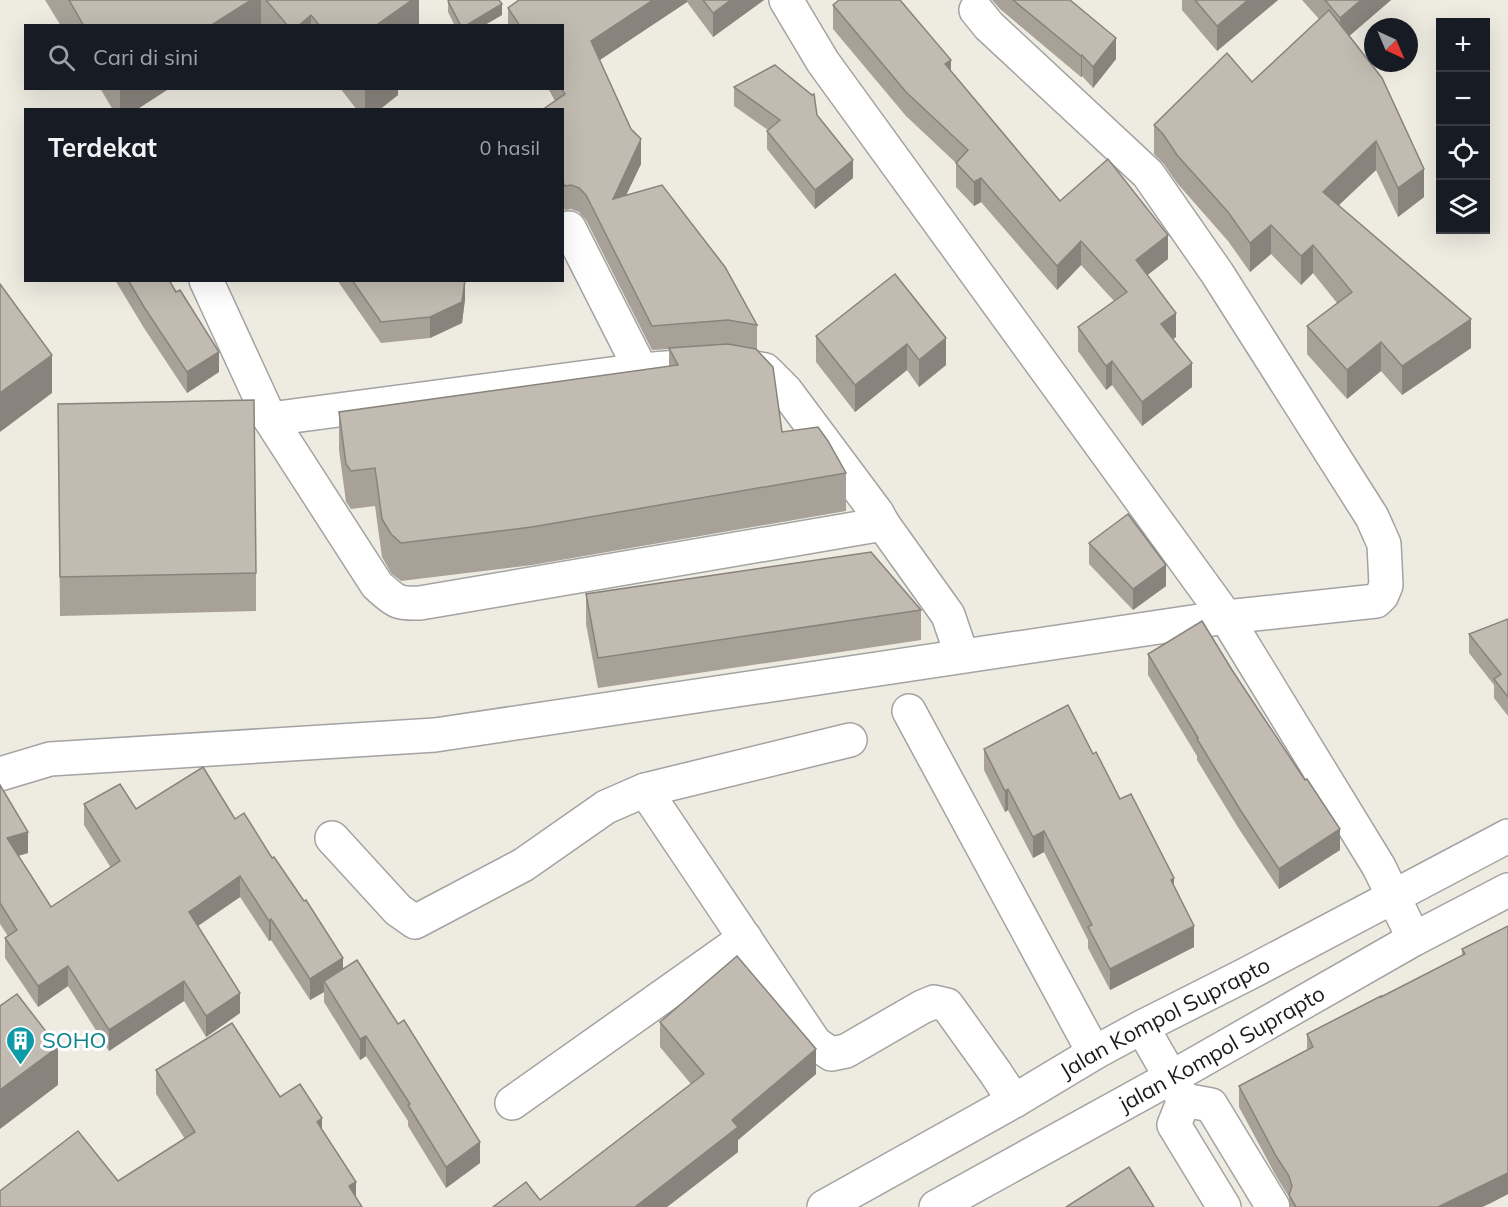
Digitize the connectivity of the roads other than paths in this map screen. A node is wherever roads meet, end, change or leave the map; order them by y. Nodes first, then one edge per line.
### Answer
1 (786, 0) edge
2 (976, 10) dead end
3 (569, 228) dead end
4 (207, 282) edge
5 (641, 370) junction
6 (270, 419) junction
7 (883, 524) junction
8 (1226, 617) junction
9 (956, 637) junction
10 (909, 711) dead end
11 (850, 740) dead end
12 (0, 774) edge
13 (645, 790) junction
14 (1508, 836) edge
15 (332, 838) dead end
16 (1508, 890) edge
17 (1394, 897) junction
18 (745, 938) junction
19 (1414, 939) junction
20 (1142, 1027) junction
21 (1094, 1053) junction
22 (1177, 1088) junction
23 (1014, 1101) junction
24 (512, 1103) dead end
25 (1264, 1204) edge
26 (824, 1207) edge
27 (936, 1207) edge
28 (1224, 1207) edge

1 - 8 street
2 - 8 street
3 - 5 street
4 - 6 street
5 - 6 street
5 - 7 street
6 - 7 street
7 - 9 street
8 - 9 street
8 - 17 street
9 - 12 street
10 - 21 street
11 - 13 street
13 - 15 street
13 - 18 street
14 - 17 street, Jalan Kompol Suprapto
16 - 19 street, jalan Kompol Suprapto
17 - 19 street
17 - 20 street, Jalan Kompol Suprapto
18 - 23 street
18 - 24 street
19 - 22 street, jalan Kompol Suprapto
20 - 21 street, Jalan Kompol Suprapto
20 - 22 street
21 - 23 street, Jalan Kompol Suprapto
22 - 25 street
22 - 27 street, jalan Kompol Suprapto
22 - 28 street
23 - 26 street, Jalan Kompol Suprapto

